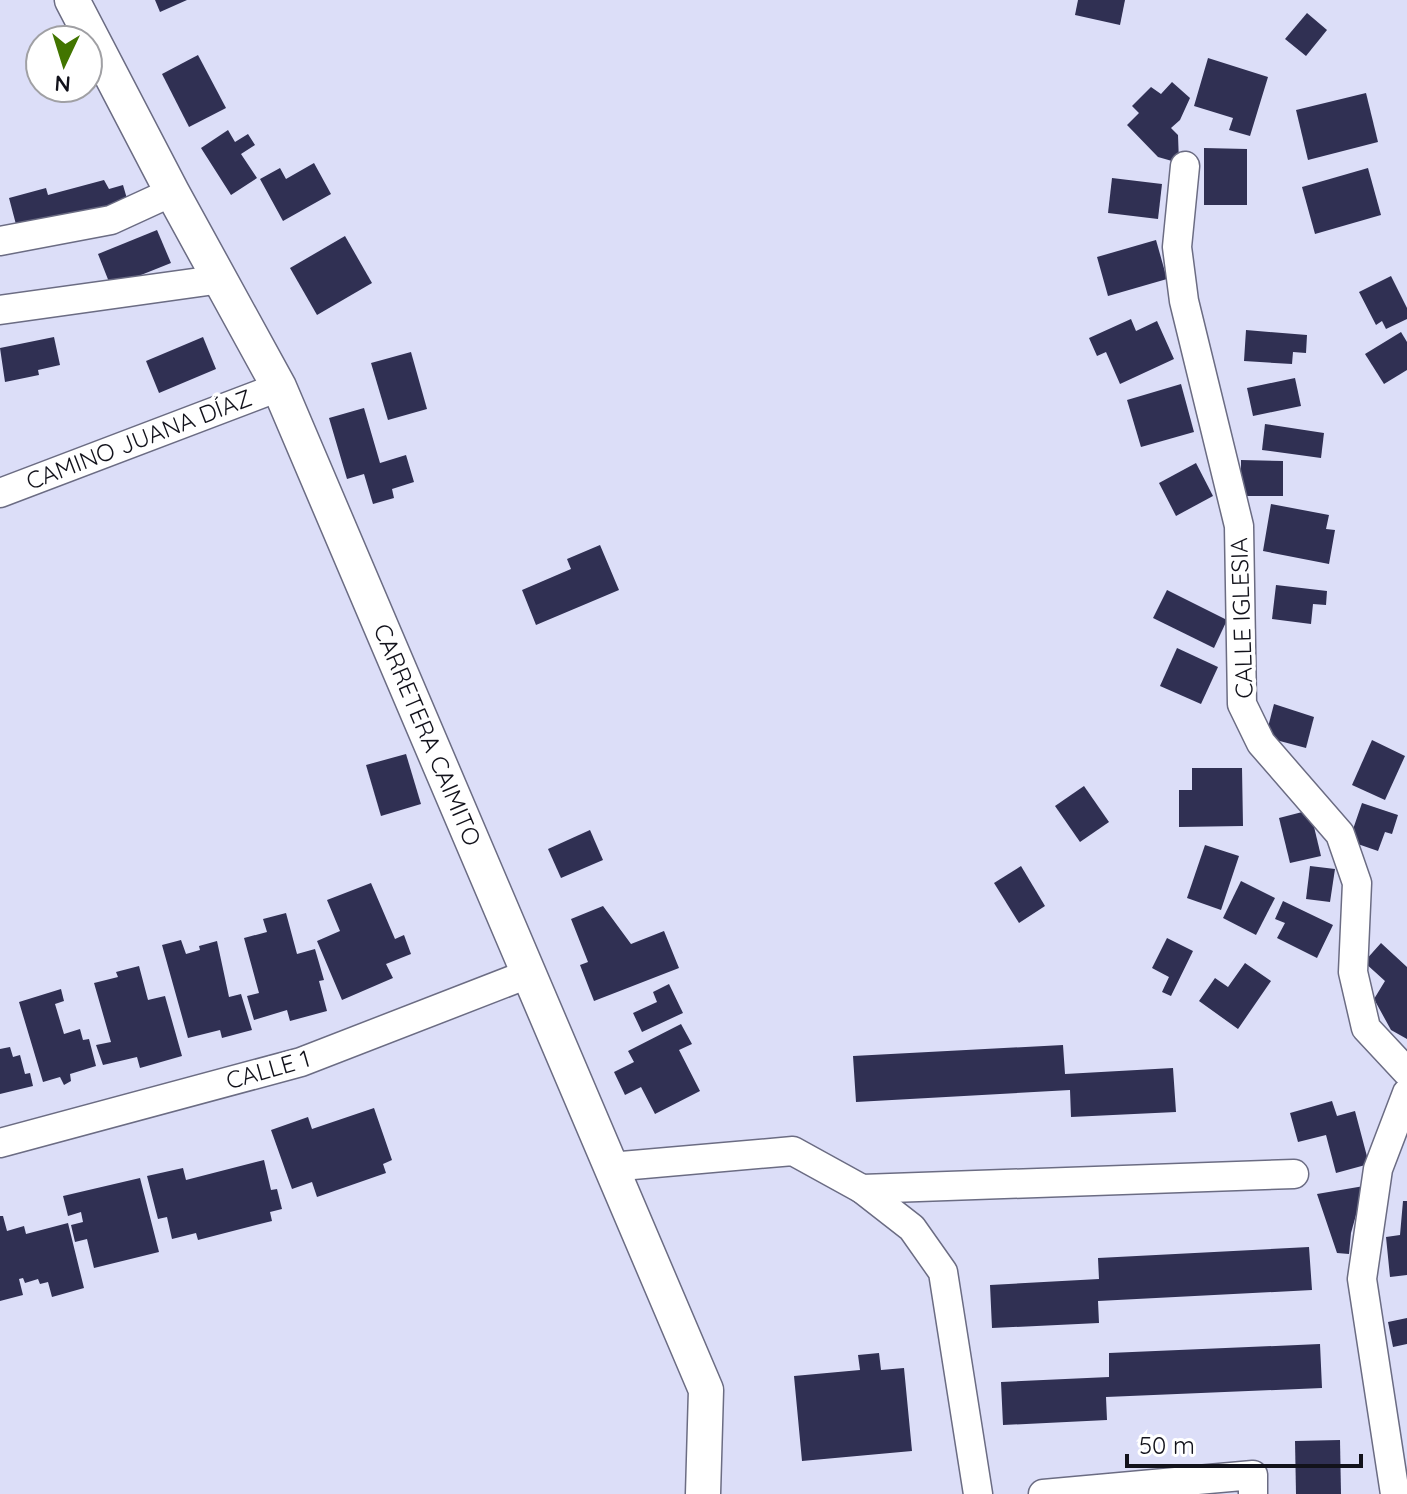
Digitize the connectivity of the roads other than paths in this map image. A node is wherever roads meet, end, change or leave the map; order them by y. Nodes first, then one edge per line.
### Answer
1 (72, 0) edge
2 (1185, 166) dead end
3 (172, 192) junction
4 (0, 241) edge
5 (222, 279) junction
6 (0, 310) edge
7 (279, 387) junction
8 (0, 493) edge
9 (528, 974) junction
10 (1407, 1072) edge
11 (1407, 1093) edge
12 (0, 1143) edge
13 (610, 1167) junction
14 (1294, 1174) dead end
15 (862, 1189) junction
16 (1407, 1492) edge
17 (703, 1494) edge
18 (978, 1494) edge
19 (1043, 1494) edge
20 (1253, 1494) edge
21 (1398, 1494) edge

1 - 3 street, CARRETERA CAIMITO
2 - 10 street, CALLE IGLESIA
3 - 4 street
3 - 5 street, CARRETERA CAIMITO
5 - 6 street
5 - 7 street, CARRETERA CAIMITO
7 - 8 street, CAMINO JUANA DÍAZ
7 - 9 street, CARRETERA CAIMITO
9 - 12 street, CALLE 1
9 - 13 street, CARRETERA CAIMITO
11 - 21 street
13 - 15 street
13 - 17 street, CARRETERA CAIMITO
14 - 15 street
15 - 18 street
16 - 21 street
19 - 20 street

